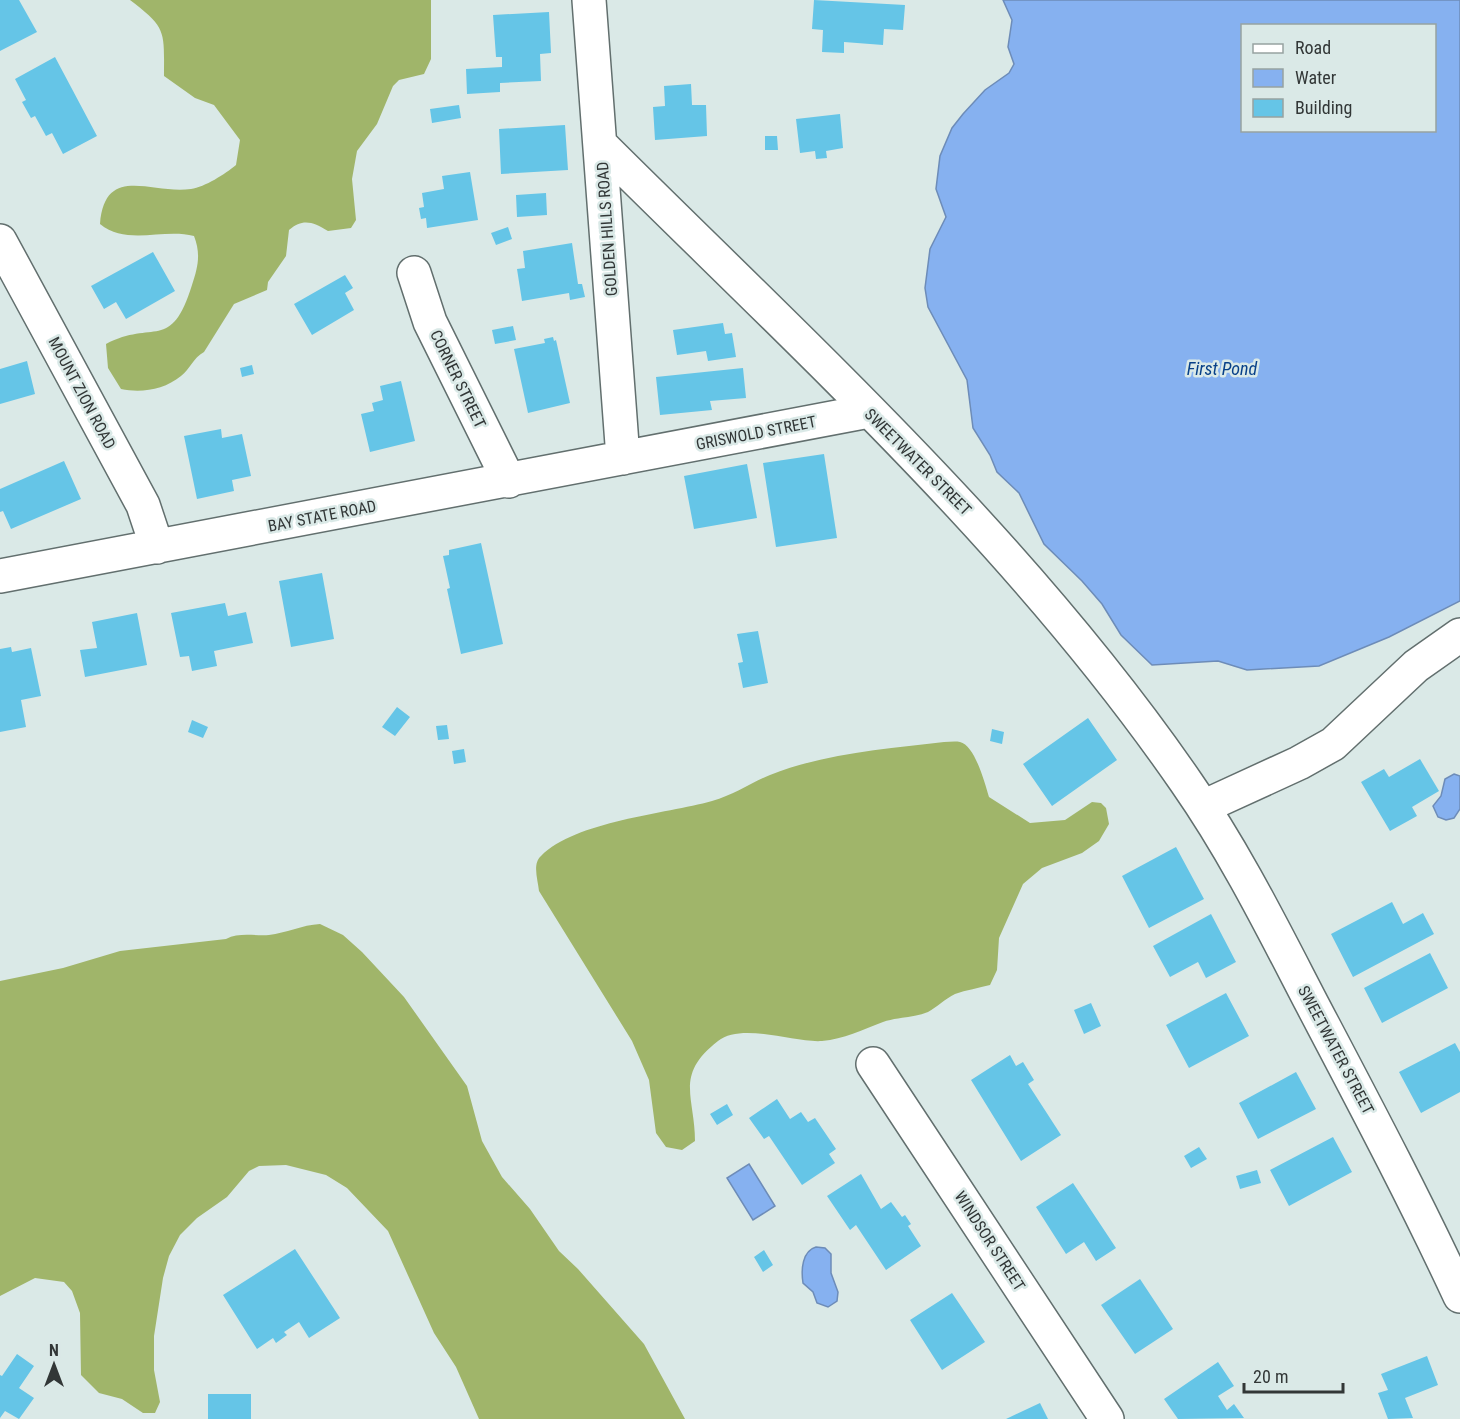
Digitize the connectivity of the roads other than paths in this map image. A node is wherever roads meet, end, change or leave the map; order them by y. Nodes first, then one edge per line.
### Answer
1 (589, 0) edge
2 (601, 145) junction
3 (0, 241) edge
4 (414, 273) dead end
5 (869, 411) junction
6 (633, 456) junction
7 (509, 481) junction
8 (157, 547) junction
9 (0, 576) edge
10 (1460, 635) edge
11 (1203, 807) junction
12 (873, 1064) dead end
13 (1460, 1296) edge
14 (1107, 1419) edge

1 - 2 street, GOLDEN HILLS ROAD
2 - 5 street, SWEETWATER STREET
2 - 6 street, GOLDEN HILLS ROAD
3 - 8 street, MOUNT ZION ROAD
4 - 7 street, CORNER STREET
5 - 6 street, GRISWOLD STREET
5 - 11 street, SWEETWATER STREET
6 - 7 street, BAY STATE ROAD
7 - 8 street, BAY STATE ROAD
8 - 9 street, BAY STATE ROAD
10 - 11 street
11 - 13 street, SWEETWATER STREET
12 - 14 street, WINDSOR STREET

